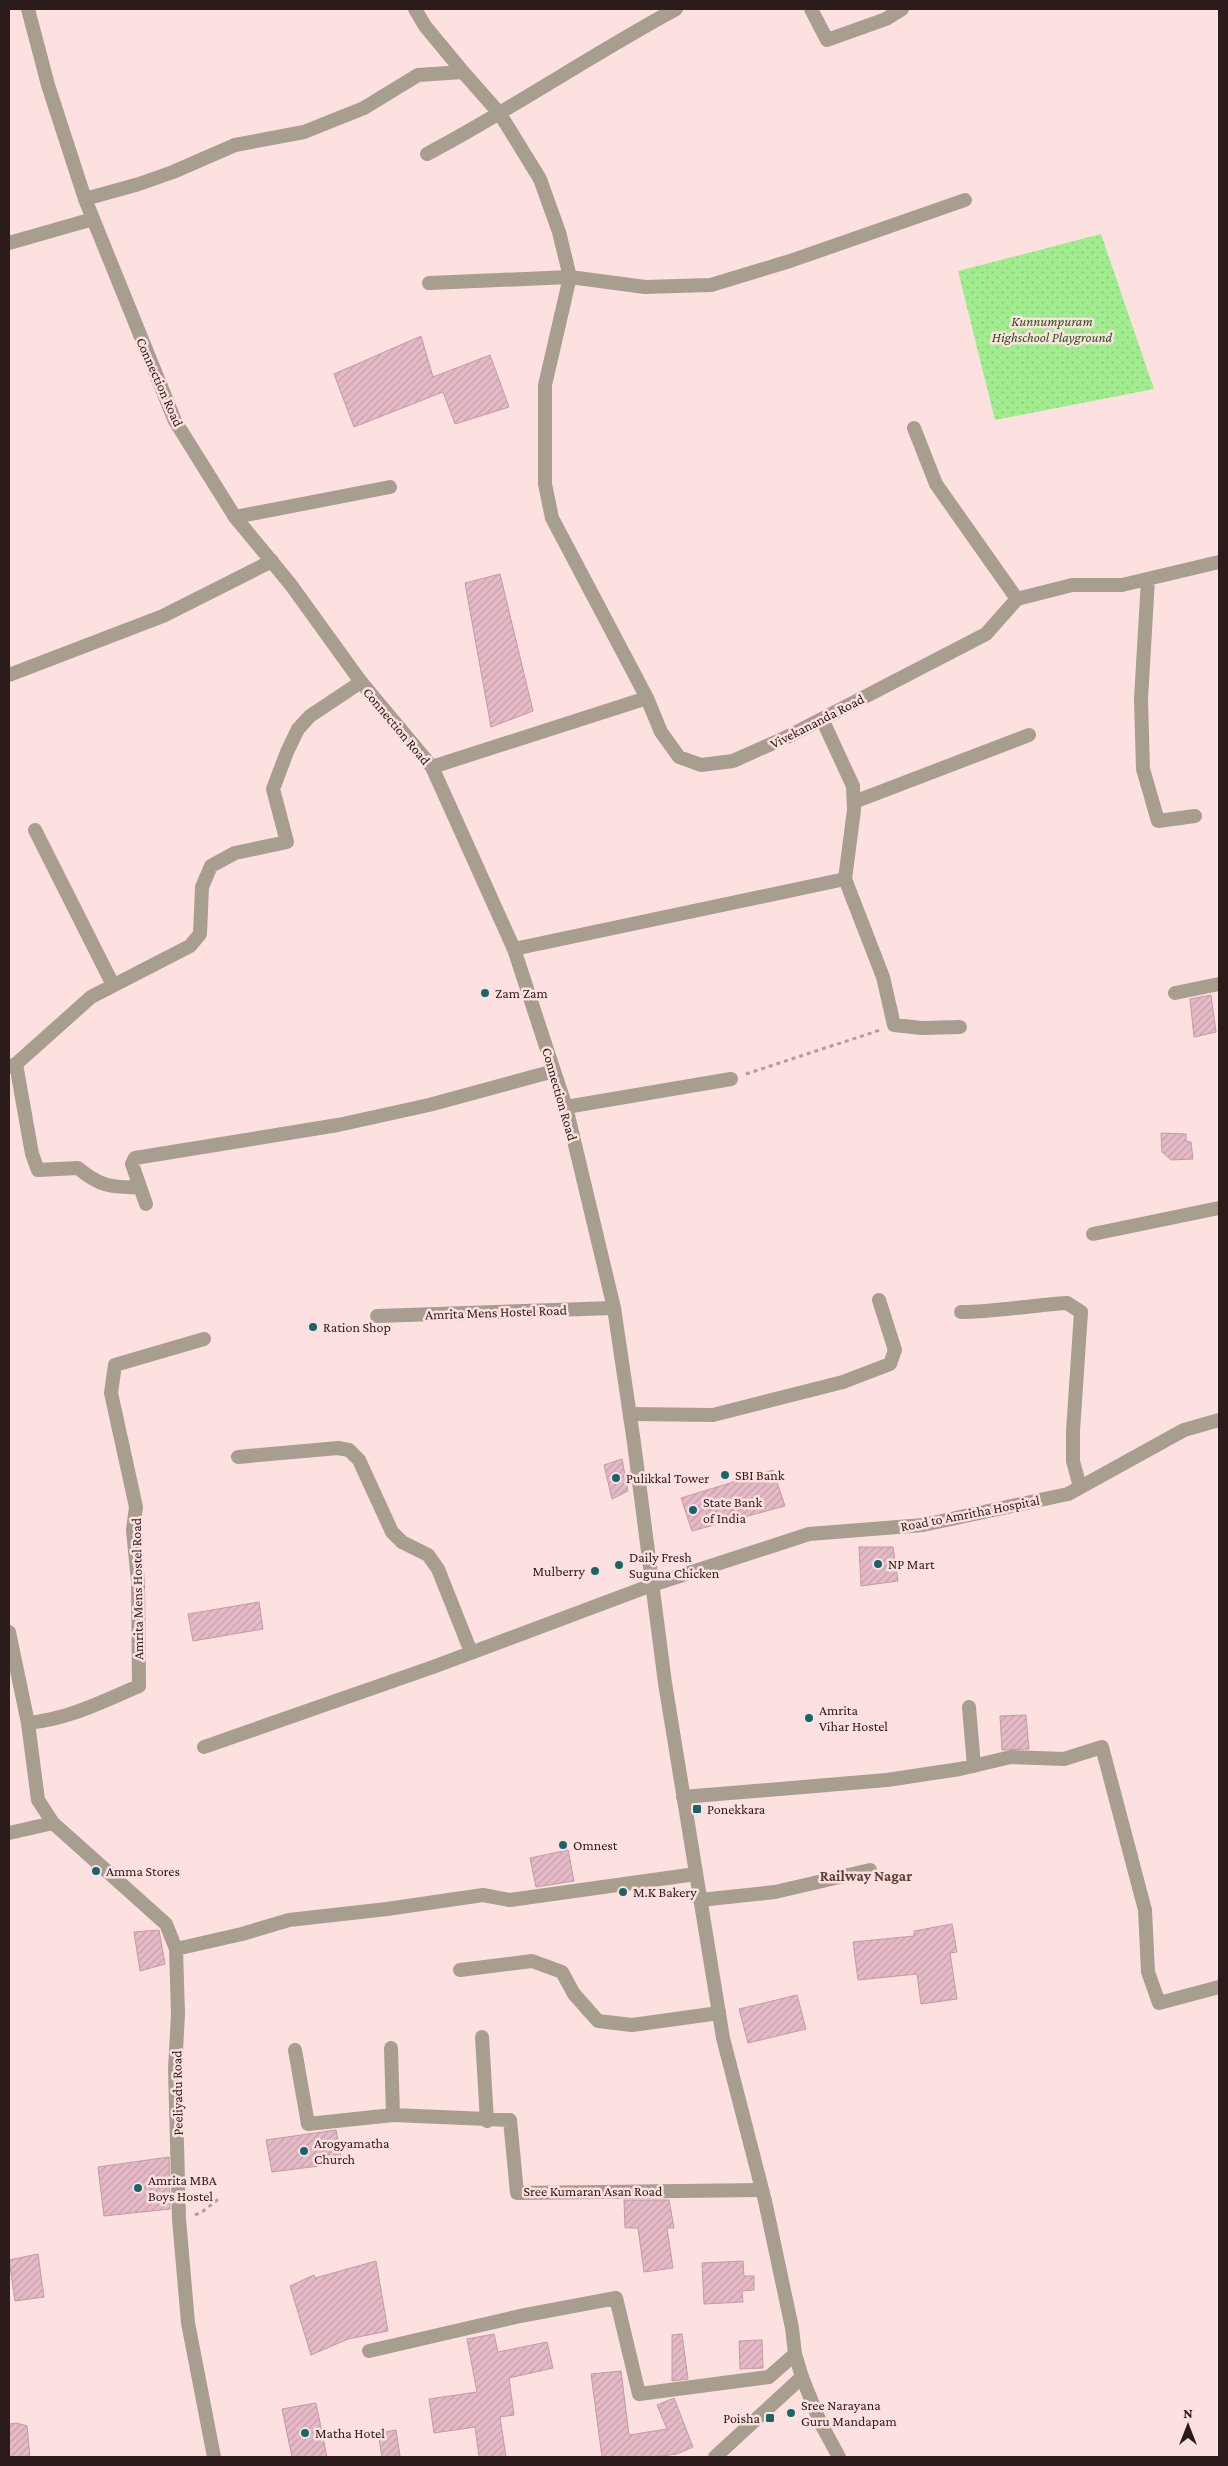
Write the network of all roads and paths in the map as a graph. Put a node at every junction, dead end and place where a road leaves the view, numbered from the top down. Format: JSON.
{"nodes":[{"id":1,"x":28,"y":9,"type":"edge"},
{"id":2,"x":415,"y":9,"type":"edge"},
{"id":3,"x":676,"y":9,"type":"edge"},
{"id":4,"x":812,"y":9,"type":"edge"},
{"id":5,"x":902,"y":9,"type":"edge"},
{"id":6,"x":882,"y":14,"type":"edge"},
{"id":7,"x":463,"y":72,"type":"junction"},
{"id":8,"x":500,"y":114,"type":"junction"},
{"id":9,"x":427,"y":154,"type":"dead end"},
{"id":10,"x":85,"y":199,"type":"junction"},
{"id":11,"x":965,"y":200,"type":"dead end"},
{"id":12,"x":93,"y":219,"type":"junction"},
{"id":13,"x":9,"y":243,"type":"edge"},
{"id":14,"x":570,"y":277,"type":"junction"},
{"id":15,"x":429,"y":283,"type":"dead end"},
{"id":16,"x":914,"y":428,"type":"dead end"},
{"id":17,"x":390,"y":487,"type":"dead end"},
{"id":18,"x":235,"y":517,"type":"junction"},
{"id":19,"x":272,"y":560,"type":"junction"},
{"id":20,"x":1219,"y":562,"type":"edge"},
{"id":21,"x":1148,"y":578,"type":"junction"},
{"id":22,"x":1017,"y":599,"type":"junction"},
{"id":23,"x":9,"y":675,"type":"edge"},
{"id":24,"x":361,"y":682,"type":"junction"},
{"id":25,"x":646,"y":698,"type":"junction"},
{"id":26,"x":822,"y":719,"type":"junction"},
{"id":27,"x":1029,"y":734,"type":"dead end"},
{"id":28,"x":432,"y":767,"type":"junction"},
{"id":29,"x":854,"y":802,"type":"junction"},
{"id":30,"x":1195,"y":816,"type":"dead end"},
{"id":31,"x":35,"y":830,"type":"dead end"},
{"id":32,"x":845,"y":880,"type":"junction"},
{"id":33,"x":514,"y":949,"type":"junction"},
{"id":34,"x":1219,"y":984,"type":"edge"},
{"id":35,"x":114,"y":985,"type":"junction"},
{"id":36,"x":1175,"y":992,"type":"dead end"},
{"id":37,"x":894,"y":1025,"type":"junction"},
{"id":38,"x":960,"y":1027,"type":"dead end"},
{"id":39,"x":12,"y":1065,"type":"edge"},
{"id":40,"x":554,"y":1071,"type":"junction"},
{"id":41,"x":731,"y":1079,"type":"joint"},
{"id":42,"x":566,"y":1107,"type":"junction"},
{"id":43,"x":140,"y":1187,"type":"junction"},
{"id":44,"x":146,"y":1204,"type":"dead end"},
{"id":45,"x":1219,"y":1208,"type":"edge"},
{"id":46,"x":1093,"y":1234,"type":"dead end"},
{"id":47,"x":879,"y":1300,"type":"dead end"},
{"id":48,"x":614,"y":1308,"type":"junction"},
{"id":49,"x":961,"y":1312,"type":"dead end"},
{"id":50,"x":377,"y":1316,"type":"dead end"},
{"id":51,"x":204,"y":1339,"type":"dead end"},
{"id":52,"x":630,"y":1414,"type":"junction"},
{"id":53,"x":1219,"y":1420,"type":"edge"},
{"id":54,"x":238,"y":1457,"type":"dead end"},
{"id":55,"x":1080,"y":1487,"type":"junction"},
{"id":56,"x":652,"y":1585,"type":"junction"},
{"id":57,"x":9,"y":1632,"type":"edge"},
{"id":58,"x":471,"y":1652,"type":"junction"},
{"id":59,"x":969,"y":1706,"type":"dead end"},
{"id":60,"x":28,"y":1723,"type":"junction"},
{"id":61,"x":204,"y":1747,"type":"dead end"},
{"id":62,"x":974,"y":1766,"type":"junction"},
{"id":63,"x":683,"y":1798,"type":"junction"},
{"id":64,"x":53,"y":1823,"type":"junction"},
{"id":65,"x":9,"y":1833,"type":"edge"},
{"id":66,"x":870,"y":1870,"type":"dead end"},
{"id":67,"x":696,"y":1874,"type":"junction"},
{"id":68,"x":700,"y":1900,"type":"junction"},
{"id":69,"x":176,"y":1949,"type":"junction"},
{"id":70,"x":460,"y":1970,"type":"dead end"},
{"id":71,"x":1219,"y":1987,"type":"edge"},
{"id":72,"x":718,"y":2012,"type":"junction"},
{"id":73,"x":482,"y":2037,"type":"dead end"},
{"id":74,"x":391,"y":2048,"type":"dead end"},
{"id":75,"x":295,"y":2050,"type":"dead end"},
{"id":76,"x":393,"y":2115,"type":"junction"},
{"id":77,"x":487,"y":2120,"type":"junction"},
{"id":78,"x":762,"y":2190,"type":"junction"},
{"id":79,"x":221,"y":2197,"type":"dead end"},
{"id":80,"x":180,"y":2222,"type":"junction"},
{"id":81,"x":369,"y":2351,"type":"dead end"},
{"id":82,"x":795,"y":2354,"type":"junction"},
{"id":83,"x":802,"y":2377,"type":"junction"},
{"id":84,"x":214,"y":2457,"type":"edge"},
{"id":85,"x":715,"y":2457,"type":"edge"},
{"id":86,"x":839,"y":2457,"type":"edge"}],
"edges":[{"from":1,"to":10,"type":"street","name":"Connection Road"},
{"from":2,"to":7,"type":"street"},
{"from":3,"to":8,"type":"street"},
{"from":4,"to":6,"type":"street"},
{"from":5,"to":6,"type":"street"},
{"from":7,"to":8,"type":"street"},
{"from":7,"to":10,"type":"street"},
{"from":8,"to":9,"type":"street"},
{"from":8,"to":14,"type":"street"},
{"from":10,"to":12,"type":"street","name":"Connection Road"},
{"from":11,"to":14,"type":"street"},
{"from":12,"to":13,"type":"street"},
{"from":12,"to":18,"type":"street","name":"Connection Road"},
{"from":14,"to":15,"type":"street"},
{"from":14,"to":25,"type":"street","name":"Vivekananda Road"},
{"from":16,"to":22,"type":"street"},
{"from":17,"to":18,"type":"street"},
{"from":18,"to":19,"type":"street","name":"Connection Road"},
{"from":19,"to":23,"type":"street"},
{"from":19,"to":24,"type":"street","name":"Connection Road"},
{"from":20,"to":21,"type":"street"},
{"from":21,"to":22,"type":"street"},
{"from":21,"to":30,"type":"street"},
{"from":22,"to":26,"type":"street","name":"Vivekananda Road"},
{"from":24,"to":28,"type":"street","name":"Connection Road"},
{"from":24,"to":35,"type":"street"},
{"from":25,"to":26,"type":"street","name":"Vivekananda Road"},
{"from":25,"to":28,"type":"street"},
{"from":26,"to":29,"type":"street"},
{"from":27,"to":29,"type":"street"},
{"from":28,"to":33,"type":"street","name":"Connection Road"},
{"from":29,"to":32,"type":"street"},
{"from":31,"to":35,"type":"street"},
{"from":32,"to":33,"type":"street"},
{"from":32,"to":37,"type":"street"},
{"from":33,"to":40,"type":"street","name":"Connection Road"},
{"from":34,"to":36,"type":"street"},
{"from":35,"to":39,"type":"street"},
{"from":37,"to":38,"type":"street"},
{"from":37,"to":41,"type":"path"},
{"from":39,"to":43,"type":"street"},
{"from":40,"to":42,"type":"street","name":"Connection Road"},
{"from":40,"to":43,"type":"street"},
{"from":41,"to":42,"type":"street"},
{"from":42,"to":48,"type":"street","name":"Connection Road"},
{"from":43,"to":44,"type":"street"},
{"from":45,"to":46,"type":"street"},
{"from":47,"to":52,"type":"street"},
{"from":48,"to":50,"type":"street","name":"Amrita Mens Hostel Road"},
{"from":48,"to":52,"type":"street","name":"Connection Road"},
{"from":49,"to":55,"type":"street"},
{"from":51,"to":60,"type":"street","name":"Amrita Mens Hostel Road"},
{"from":52,"to":56,"type":"street","name":"Connection Road"},
{"from":53,"to":55,"type":"street","name":"Road to Amritha Hospital"},
{"from":54,"to":58,"type":"street"},
{"from":55,"to":56,"type":"street","name":"Road to Amritha Hospital"},
{"from":56,"to":58,"type":"street","name":"Road to Amritha Hospital"},
{"from":56,"to":63,"type":"street","name":"Connection Road"},
{"from":57,"to":60,"type":"street"},
{"from":58,"to":61,"type":"street","name":"Road to Amritha Hospital"},
{"from":59,"to":62,"type":"street"},
{"from":60,"to":64,"type":"street"},
{"from":62,"to":63,"type":"street"},
{"from":62,"to":71,"type":"street"},
{"from":63,"to":67,"type":"street","name":"Connection Road"},
{"from":64,"to":65,"type":"street"},
{"from":64,"to":69,"type":"street","name":"Peeliyadu Road"},
{"from":66,"to":68,"type":"street"},
{"from":67,"to":68,"type":"street","name":"Connection Road"},
{"from":67,"to":69,"type":"street"},
{"from":68,"to":72,"type":"street","name":"Connection Road"},
{"from":69,"to":80,"type":"street","name":"Peeliyadu Road"},
{"from":70,"to":72,"type":"street"},
{"from":72,"to":78,"type":"street","name":"Connection Road"},
{"from":73,"to":77,"type":"street"},
{"from":74,"to":76,"type":"street"},
{"from":75,"to":76,"type":"street","name":"Sree Kumaran Asan Road"},
{"from":76,"to":77,"type":"street","name":"Sree Kumaran Asan Road"},
{"from":77,"to":78,"type":"street","name":"Sree Kumaran Asan Road"},
{"from":78,"to":82,"type":"street","name":"Connection Road"},
{"from":79,"to":80,"type":"path"},
{"from":80,"to":84,"type":"street","name":"Peeliyadu Road"},
{"from":81,"to":82,"type":"street"},
{"from":82,"to":83,"type":"street","name":"Connection Road"},
{"from":83,"to":85,"type":"street"},
{"from":83,"to":86,"type":"street","name":"Connection Road"}]}
